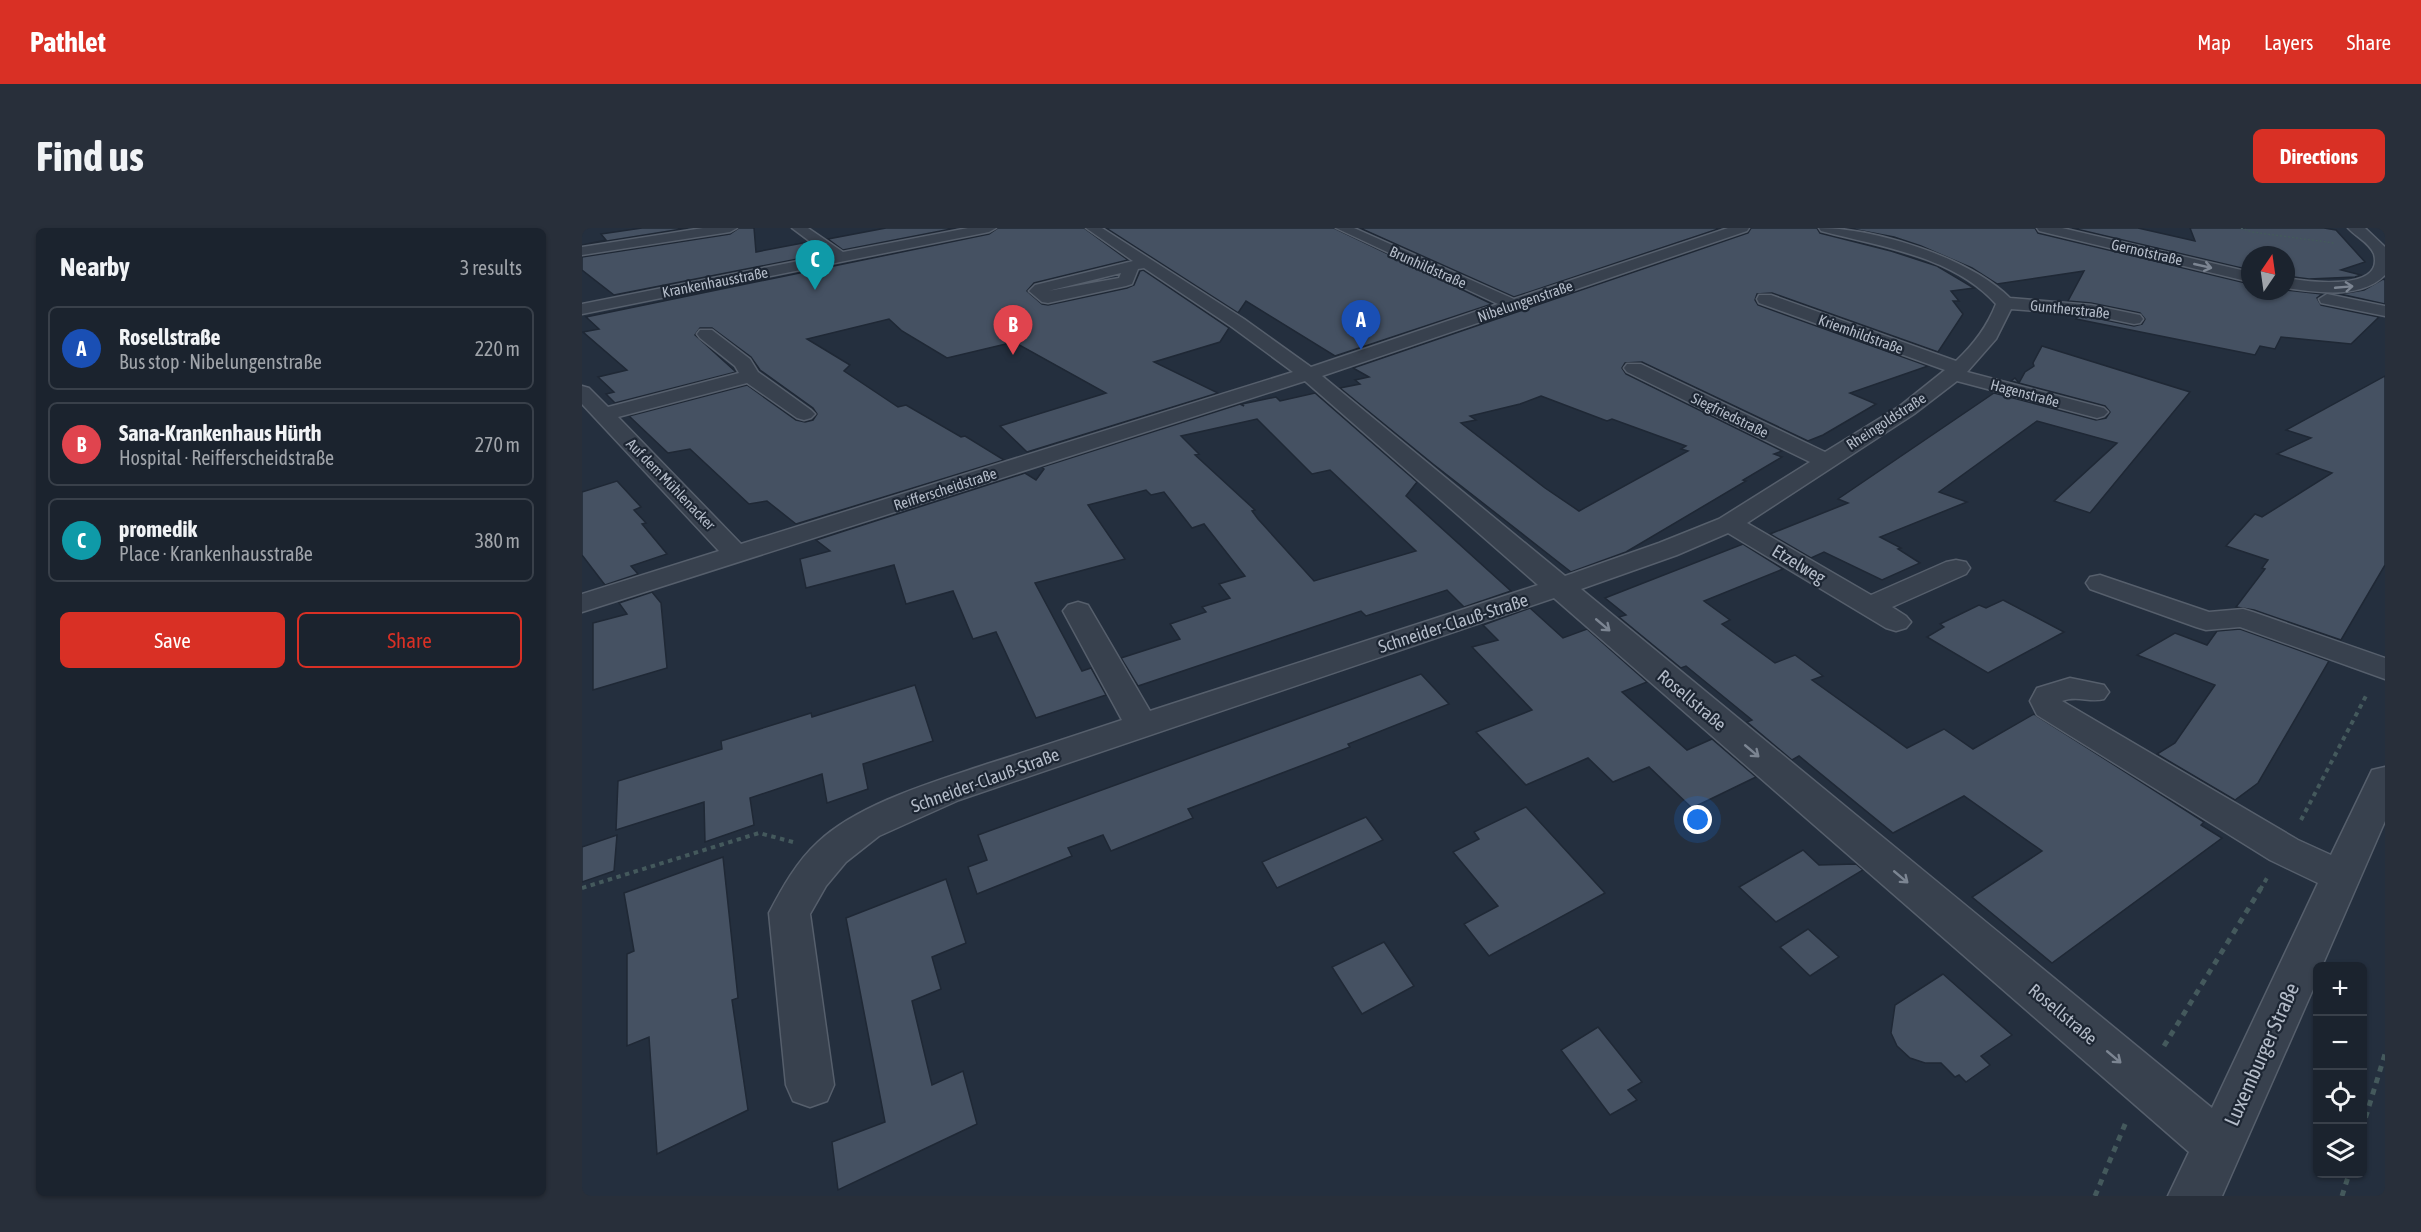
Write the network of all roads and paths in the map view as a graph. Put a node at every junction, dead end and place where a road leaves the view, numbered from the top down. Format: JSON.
{"nodes":[{"id":1,"x":730,"y":228,"type":"edge"},
{"id":2,"x":799,"y":228,"type":"edge"},
{"id":3,"x":989,"y":228,"type":"edge"},
{"id":4,"x":1094,"y":228,"type":"edge"},
{"id":5,"x":1742,"y":228,"type":"edge"},
{"id":6,"x":1826,"y":228,"type":"edge"},
{"id":7,"x":2044,"y":228,"type":"edge"},
{"id":8,"x":2241,"y":228,"type":"edge"},
{"id":9,"x":2355,"y":228,"type":"edge"},
{"id":10,"x":1351,"y":229,"type":"edge"},
{"id":11,"x":2378,"y":248,"type":"junction"},
{"id":12,"x":582,"y":251,"type":"edge"},
{"id":13,"x":840,"y":256,"type":"junction"},
{"id":14,"x":1140,"y":265,"type":"junction"},
{"id":15,"x":2241,"y":275,"type":"edge"},
{"id":16,"x":2295,"y":285,"type":"edge"},
{"id":17,"x":2305,"y":286,"type":"junction"},
{"id":18,"x":1765,"y":298,"type":"dead end"},
{"id":19,"x":2005,"y":303,"type":"junction"},
{"id":20,"x":1513,"y":305,"type":"junction"},
{"id":21,"x":582,"y":309,"type":"edge"},
{"id":22,"x":2385,"y":311,"type":"edge"},
{"id":23,"x":2134,"y":319,"type":"dead end"},
{"id":24,"x":706,"y":334,"type":"dead end"},
{"id":25,"x":1634,"y":368,"type":"dead end"},
{"id":26,"x":1955,"y":371,"type":"junction"},
{"id":27,"x":1308,"y":374,"type":"junction"},
{"id":28,"x":750,"y":376,"type":"junction"},
{"id":29,"x":582,"y":392,"type":"edge"},
{"id":30,"x":2097,"y":412,"type":"dead end"},
{"id":31,"x":604,"y":414,"type":"junction"},
{"id":32,"x":804,"y":414,"type":"dead end"},
{"id":33,"x":1826,"y":461,"type":"junction"},
{"id":34,"x":1728,"y":524,"type":"junction"},
{"id":35,"x":738,"y":555,"type":"junction"},
{"id":36,"x":1956,"y":568,"type":"dead end"},
{"id":37,"x":2100,"y":583,"type":"dead end"},
{"id":38,"x":1559,"y":587,"type":"junction"},
{"id":39,"x":582,"y":603,"type":"edge"},
{"id":40,"x":1870,"y":606,"type":"junction"},
{"id":41,"x":1078,"y":611,"type":"dead end"},
{"id":42,"x":1896,"y":622,"type":"dead end"},
{"id":43,"x":2383,"y":668,"type":"edge"},
{"id":44,"x":2093,"y":692,"type":"dead end"},
{"id":45,"x":1142,"y":726,"type":"junction"},
{"id":46,"x":2385,"y":779,"type":"edge"},
{"id":47,"x":2284,"y":850,"type":"junction"},
{"id":48,"x":832,"y":852,"type":"junction"},
{"id":49,"x":2341,"y":877,"type":"junction"},
{"id":50,"x":582,"y":888,"type":"edge"},
{"id":51,"x":2385,"y":1054,"type":"edge"},
{"id":52,"x":2142,"y":1081,"type":"junction"},
{"id":53,"x":810,"y":1085,"type":"dead end"},
{"id":54,"x":2364,"y":1124,"type":"edge"},
{"id":55,"x":2220,"y":1146,"type":"junction"},
{"id":56,"x":2348,"y":1178,"type":"edge"},
{"id":57,"x":2096,"y":1196,"type":"edge"},
{"id":58,"x":2194,"y":1196,"type":"edge"},
{"id":59,"x":2343,"y":1196,"type":"edge"}],
"edges":[{"from":1,"to":12,"type":"street"},
{"from":2,"to":13,"type":"street"},
{"from":3,"to":13,"type":"street","name":"Krankenhausstraße"},
{"from":4,"to":14,"type":"street","name":"Rosellstraße"},
{"from":5,"to":20,"type":"street","name":"Nibelungenstraße"},
{"from":6,"to":19,"type":"street"},
{"from":7,"to":15,"type":"street","name":"Gernotstraße","one_way":true},
{"from":8,"to":11,"type":"path"},
{"from":9,"to":11,"type":"street"},
{"from":10,"to":20,"type":"street","name":"Brunhildstraße"},
{"from":17,"to":11,"type":"street","one_way":true},
{"from":13,"to":21,"type":"street","name":"Krankenhausstraße"},
{"from":14,"to":14,"type":"street"},
{"from":14,"to":27,"type":"street","name":"Rosellstraße"},
{"from":16,"to":17,"type":"street"},
{"from":17,"to":22,"type":"street"},
{"from":18,"to":26,"type":"street","name":"Kriemhildstraße"},
{"from":19,"to":23,"type":"street","name":"Guntherstraße"},
{"from":19,"to":26,"type":"street","name":"Rheingoldstraße"},
{"from":20,"to":27,"type":"street","name":"Nibelungenstraße"},
{"from":24,"to":28,"type":"street"},
{"from":25,"to":33,"type":"street","name":"Siegfriedstraße"},
{"from":26,"to":30,"type":"street","name":"Hagenstraße"},
{"from":26,"to":33,"type":"street","name":"Rheingoldstraße"},
{"from":27,"to":35,"type":"street","name":"Reifferscheidstraße"},
{"from":27,"to":38,"type":"street","name":"Rosellstraße"},
{"from":28,"to":31,"type":"street"},
{"from":28,"to":32,"type":"street"},
{"from":29,"to":31,"type":"street","name":"Auf dem Mühlenacker"},
{"from":31,"to":35,"type":"street","name":"Auf dem Mühlenacker"},
{"from":33,"to":34,"type":"street","name":"Rheingoldstraße"},
{"from":34,"to":38,"type":"street","name":"Rheingoldstraße"},
{"from":34,"to":40,"type":"street","name":"Etzelweg"},
{"from":35,"to":39,"type":"street","name":"Reifferscheidstraße"},
{"from":36,"to":40,"type":"street"},
{"from":37,"to":43,"type":"street"},
{"from":38,"to":45,"type":"street","name":"Schneider-Clauß-Straße"},
{"from":38,"to":52,"type":"street","name":"Rosellstraße","one_way":true},
{"from":40,"to":42,"type":"street","name":"Etzelweg"},
{"from":41,"to":45,"type":"street"},
{"from":43,"to":47,"type":"path"},
{"from":44,"to":47,"type":"street"},
{"from":45,"to":48,"type":"street","name":"Schneider-Clauß-Straße"},
{"from":46,"to":49,"type":"street","name":"Luxemburger Straße"},
{"from":47,"to":49,"type":"street"},
{"from":47,"to":52,"type":"path"},
{"from":48,"to":50,"type":"path"},
{"from":48,"to":53,"type":"street","name":"Schneider-Clauß-Straße"},
{"from":49,"to":55,"type":"street","name":"Luxemburger Straße"},
{"from":51,"to":54,"type":"path"},
{"from":52,"to":55,"type":"street","name":"Rosellstraße"},
{"from":52,"to":57,"type":"path"},
{"from":55,"to":58,"type":"street","name":"Luxemburger Straße"},
{"from":56,"to":59,"type":"path"}]}
